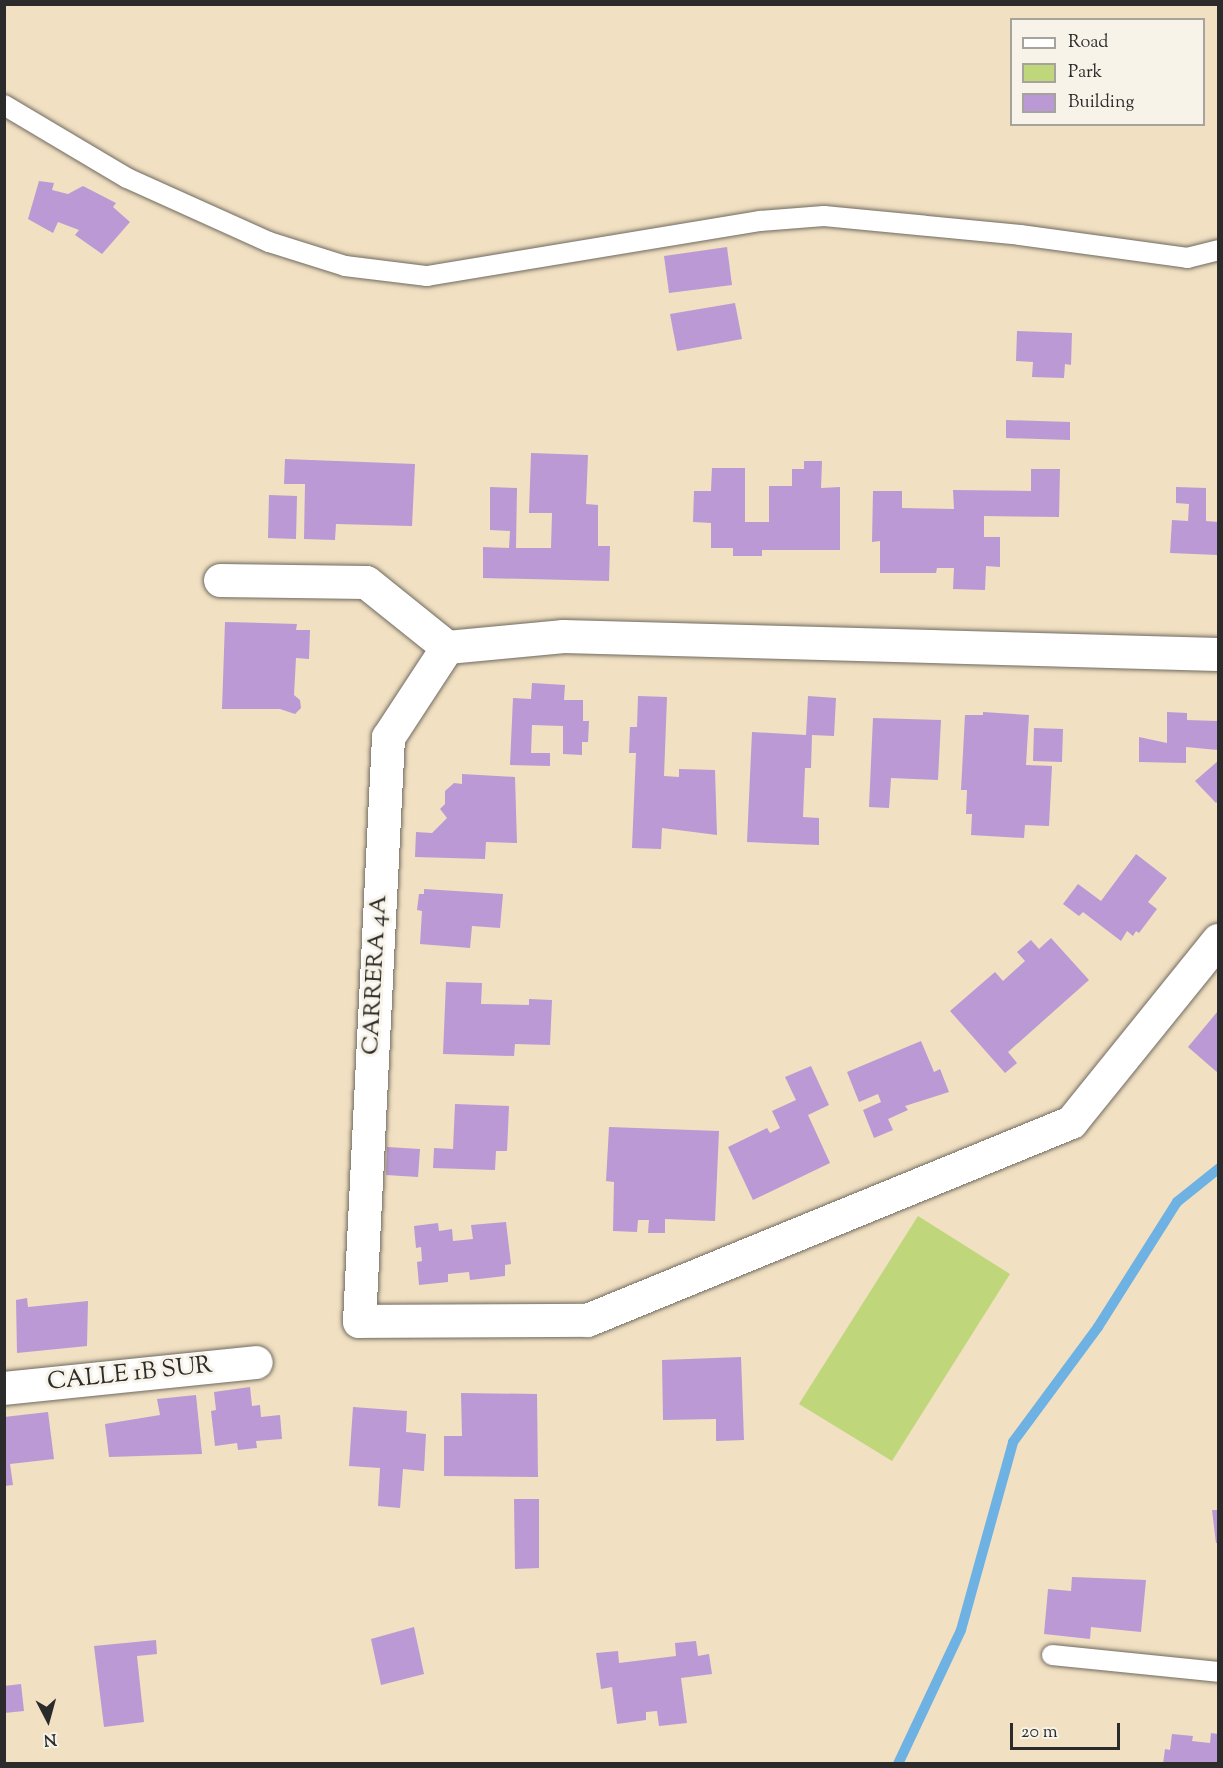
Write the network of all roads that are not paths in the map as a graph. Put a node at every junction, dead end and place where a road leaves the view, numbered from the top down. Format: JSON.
{"nodes":[{"id":1,"x":4,"y":105,"type":"edge"},
{"id":2,"x":1218,"y":250,"type":"edge"},
{"id":3,"x":220,"y":580,"type":"dead end"},
{"id":4,"x":447,"y":647,"type":"junction"},
{"id":5,"x":1218,"y":654,"type":"edge"},
{"id":6,"x":1218,"y":940,"type":"edge"},
{"id":7,"x":256,"y":1362,"type":"dead end"},
{"id":8,"x":4,"y":1388,"type":"edge"},
{"id":9,"x":1052,"y":1655,"type":"dead end"},
{"id":10,"x":1218,"y":1672,"type":"edge"}],
"edges":[{"from":1,"to":2,"type":"lane"},
{"from":3,"to":4,"type":"street"},
{"from":4,"to":5,"type":"street"},
{"from":4,"to":6,"type":"street","name":"CARRERA 4A"},
{"from":7,"to":8,"type":"street","name":"CALLE 1B SUR"},
{"from":9,"to":10,"type":"lane"}]}
